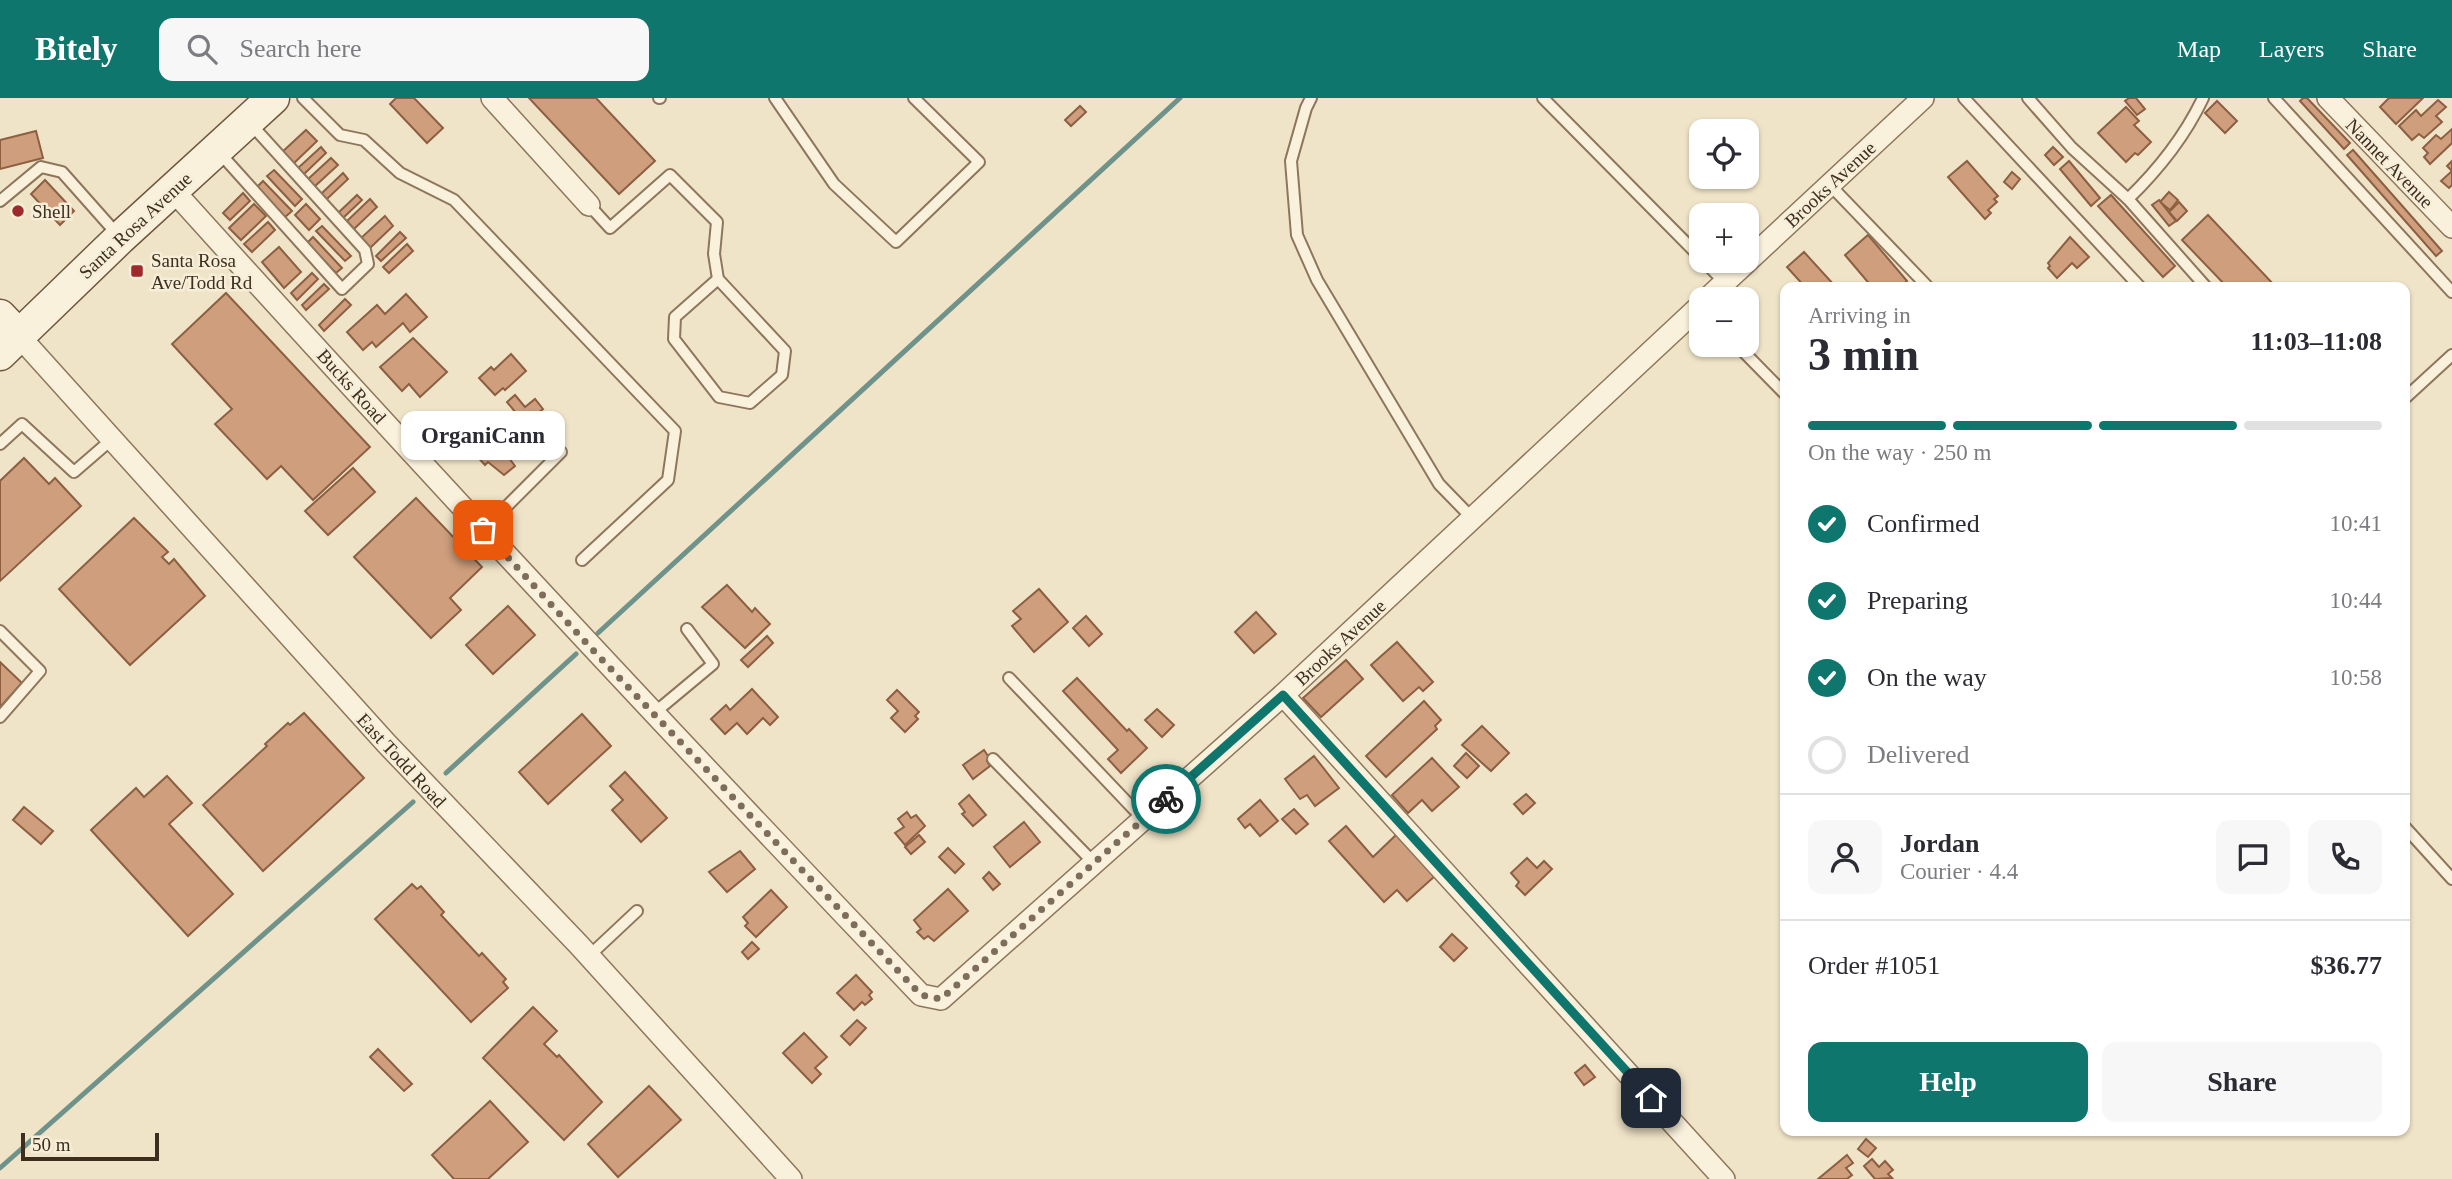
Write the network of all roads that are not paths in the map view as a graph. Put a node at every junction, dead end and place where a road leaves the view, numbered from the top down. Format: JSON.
{"nodes":[{"id":1,"x":273,"y":98,"type":"edge"},
{"id":2,"x":303,"y":98,"type":"edge"},
{"id":3,"x":492,"y":98,"type":"edge"},
{"id":4,"x":775,"y":98,"type":"edge"},
{"id":5,"x":915,"y":98,"type":"edge"},
{"id":6,"x":1311,"y":98,"type":"edge"},
{"id":7,"x":1543,"y":98,"type":"edge"},
{"id":8,"x":1923,"y":98,"type":"edge"},
{"id":9,"x":1964,"y":98,"type":"edge"},
{"id":10,"x":2028,"y":98,"type":"edge"},
{"id":11,"x":2203,"y":98,"type":"edge"},
{"id":12,"x":2274,"y":98,"type":"edge"},
{"id":13,"x":2328,"y":98,"type":"edge"},
{"id":14,"x":247,"y":121,"type":"junction"},
{"id":15,"x":216,"y":149,"type":"junction"},
{"id":16,"x":1830,"y":185,"type":"junction"},
{"id":17,"x":172,"y":190,"type":"junction"},
{"id":18,"x":2128,"y":199,"type":"junction"},
{"id":19,"x":0,"y":201,"type":"edge"},
{"id":20,"x":589,"y":205,"type":"joint"},
{"id":21,"x":2452,"y":227,"type":"edge"},
{"id":22,"x":120,"y":238,"type":"junction"},
{"id":23,"x":1689,"y":246,"type":"edge"},
{"id":24,"x":1715,"y":273,"type":"edge"},
{"id":25,"x":718,"y":279,"type":"junction"},
{"id":26,"x":1923,"y":282,"type":"edge"},
{"id":27,"x":2135,"y":282,"type":"edge"},
{"id":28,"x":2202,"y":282,"type":"edge"},
{"id":29,"x":1725,"y":283,"type":"junction"},
{"id":30,"x":1720,"y":287,"type":"edge"},
{"id":31,"x":2452,"y":292,"type":"edge"},
{"id":32,"x":1689,"y":317,"type":"edge"},
{"id":33,"x":6,"y":335,"type":"edge"},
{"id":34,"x":2452,"y":355,"type":"edge"},
{"id":35,"x":1749,"y":357,"type":"edge"},
{"id":36,"x":1780,"y":389,"type":"edge"},
{"id":37,"x":2410,"y":394,"type":"edge"},
{"id":38,"x":111,"y":440,"type":"junction"},
{"id":39,"x":0,"y":444,"type":"edge"},
{"id":40,"x":561,"y":452,"type":"dead end"},
{"id":41,"x":1472,"y":518,"type":"junction"},
{"id":42,"x":483,"y":530,"type":"junction"},
{"id":43,"x":582,"y":560,"type":"dead end"},
{"id":44,"x":687,"y":629,"type":"dead end"},
{"id":45,"x":0,"y":631,"type":"edge"},
{"id":46,"x":1009,"y":678,"type":"dead end"},
{"id":47,"x":1283,"y":695,"type":"junction"},
{"id":48,"x":653,"y":713,"type":"junction"},
{"id":49,"x":0,"y":717,"type":"edge"},
{"id":50,"x":993,"y":759,"type":"dead end"},
{"id":51,"x":1143,"y":819,"type":"junction"},
{"id":52,"x":2410,"y":832,"type":"edge"},
{"id":53,"x":1094,"y":863,"type":"junction"},
{"id":54,"x":2452,"y":879,"type":"edge"},
{"id":55,"x":637,"y":911,"type":"dead end"},
{"id":56,"x":589,"y":956,"type":"junction"},
{"id":57,"x":941,"y":999,"type":"joint"},
{"id":58,"x":791,"y":1179,"type":"edge"},
{"id":59,"x":1724,"y":1179,"type":"edge"}],
"edges":[{"from":1,"to":14,"type":"main road","name":"Santa Rosa Avenue"},
{"from":2,"to":43,"type":"lane"},
{"from":3,"to":20,"type":"street"},
{"from":4,"to":5,"type":"lane"},
{"from":6,"to":41,"type":"lane"},
{"from":7,"to":23,"type":"lane"},
{"from":8,"to":16,"type":"street","name":"Brooks Avenue"},
{"from":9,"to":27,"type":"lane"},
{"from":10,"to":18,"type":"lane"},
{"from":11,"to":18,"type":"lane"},
{"from":12,"to":31,"type":"lane"},
{"from":13,"to":21,"type":"street","name":"Nannet Avenue"},
{"from":14,"to":15,"type":"main road","name":"Santa Rosa Avenue"},
{"from":14,"to":15,"type":"lane"},
{"from":15,"to":17,"type":"main road","name":"Santa Rosa Avenue"},
{"from":16,"to":26,"type":"lane"},
{"from":16,"to":29,"type":"street","name":"Brooks Avenue"},
{"from":17,"to":22,"type":"main road","name":"Santa Rosa Avenue"},
{"from":17,"to":42,"type":"street","name":"Bucks Road"},
{"from":18,"to":28,"type":"lane"},
{"from":19,"to":22,"type":"lane"},
{"from":20,"to":25,"type":"lane"},
{"from":22,"to":33,"type":"main road","name":"Santa Rosa Avenue"},
{"from":24,"to":29,"type":"lane"},
{"from":25,"to":25,"type":"lane"},
{"from":29,"to":30,"type":"street","name":"Brooks Avenue"},
{"from":32,"to":41,"type":"street","name":"Brooks Avenue"},
{"from":33,"to":38,"type":"street","name":"East Todd Road"},
{"from":34,"to":37,"type":"lane"},
{"from":35,"to":36,"type":"lane"},
{"from":38,"to":39,"type":"lane"},
{"from":38,"to":56,"type":"street","name":"East Todd Road"},
{"from":40,"to":42,"type":"lane"},
{"from":41,"to":47,"type":"street","name":"Brooks Avenue"},
{"from":42,"to":48,"type":"street","name":"Bucks Road"},
{"from":44,"to":48,"type":"lane"},
{"from":45,"to":49,"type":"lane"},
{"from":46,"to":51,"type":"lane"},
{"from":47,"to":51,"type":"street","name":"Brooks Avenue"},
{"from":47,"to":59,"type":"street"},
{"from":48,"to":57,"type":"street","name":"Bucks Road"},
{"from":50,"to":53,"type":"lane"},
{"from":51,"to":53,"type":"street","name":"Brooks Avenue"},
{"from":52,"to":54,"type":"lane"},
{"from":53,"to":57,"type":"street","name":"Brooks Avenue"},
{"from":55,"to":56,"type":"lane"},
{"from":56,"to":58,"type":"street","name":"East Todd Road"}]}
